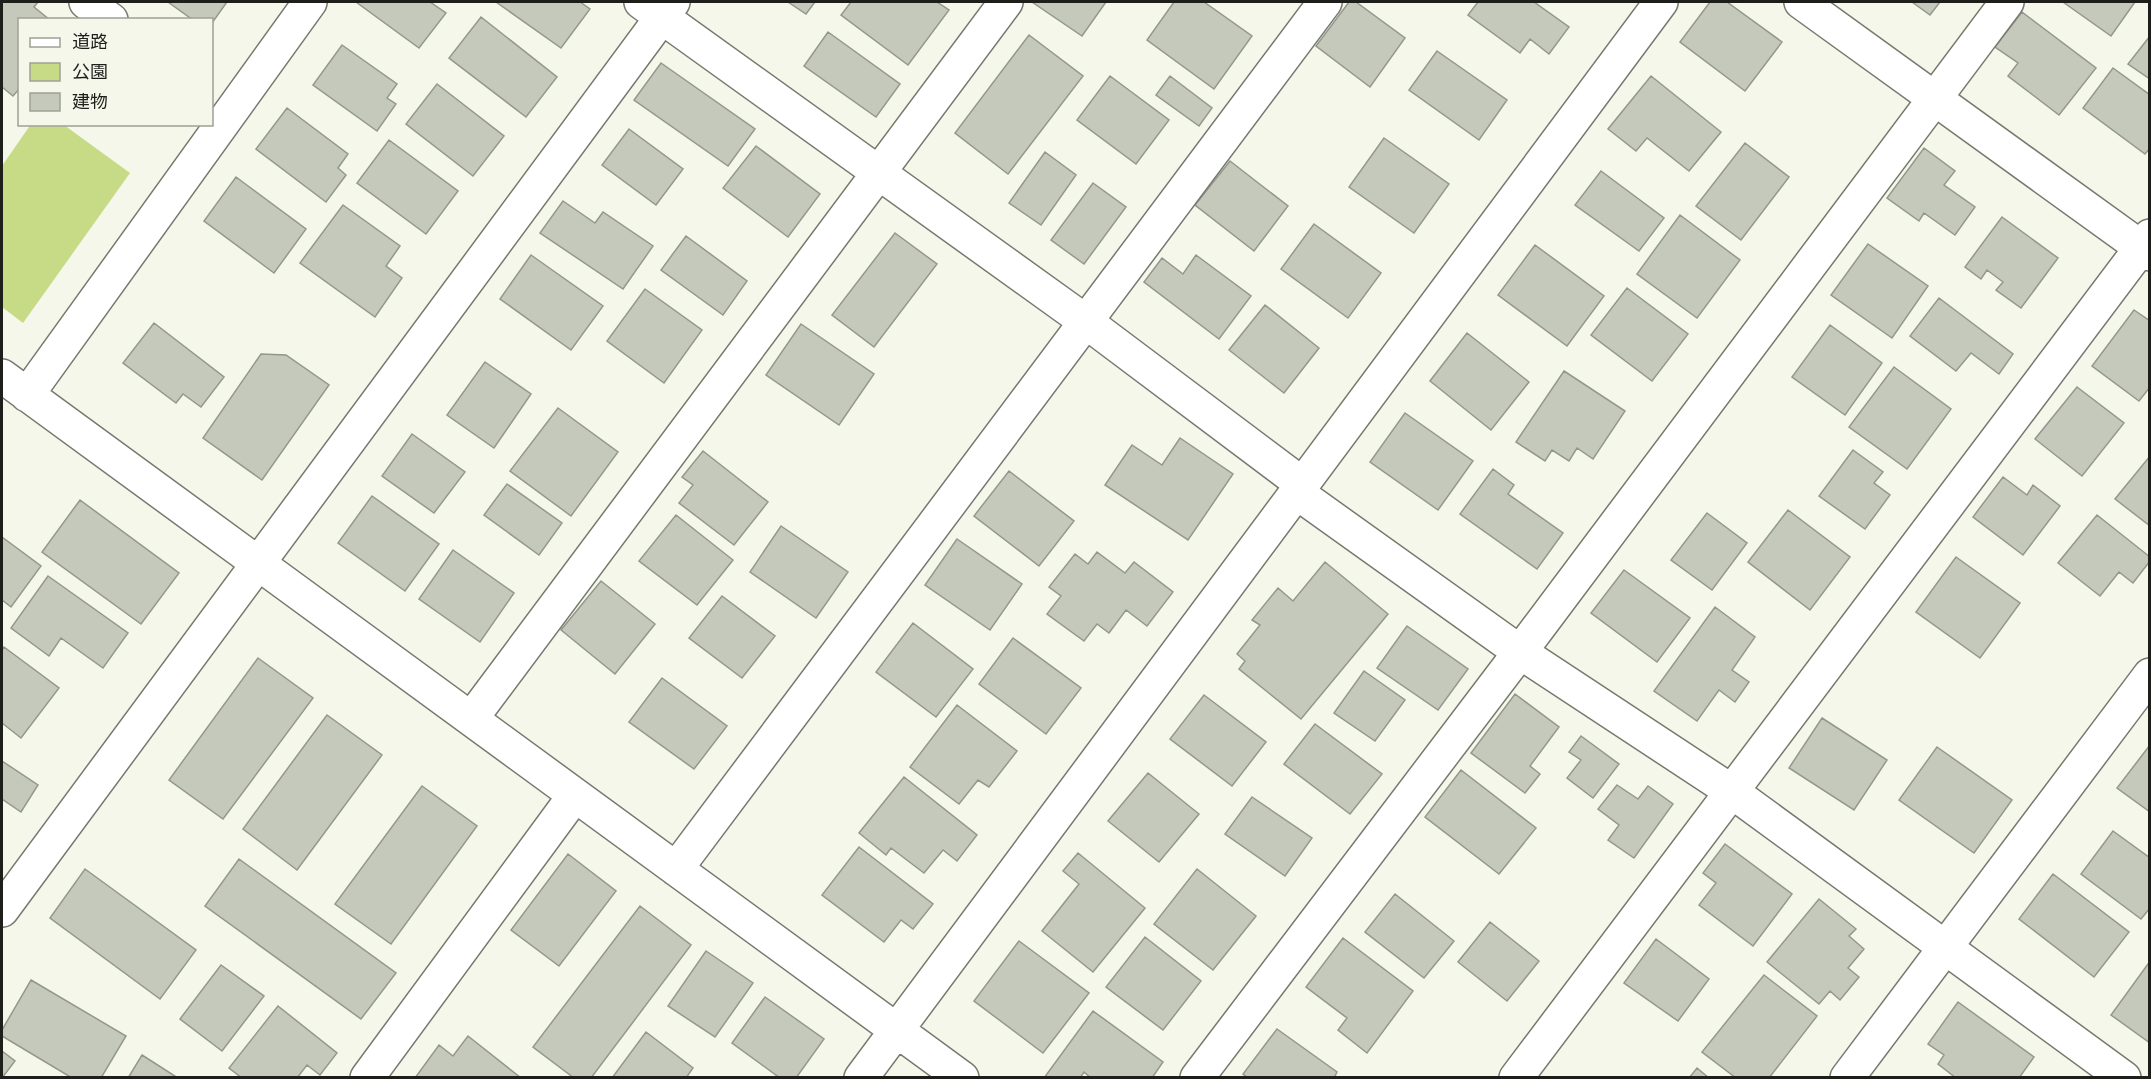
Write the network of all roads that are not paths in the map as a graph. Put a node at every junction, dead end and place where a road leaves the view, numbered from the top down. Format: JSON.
{"nodes":[{"id":1,"x":86,"y":2,"type":"edge"},
{"id":2,"x":310,"y":2,"type":"edge"},
{"id":3,"x":1006,"y":2,"type":"edge"},
{"id":4,"x":1325,"y":2,"type":"edge"},
{"id":5,"x":1661,"y":2,"type":"edge"},
{"id":6,"x":1802,"y":2,"type":"edge"},
{"id":7,"x":2007,"y":2,"type":"edge"},
{"id":8,"x":658,"y":7,"type":"edge"},
{"id":9,"x":108,"y":18,"type":"edge"},
{"id":10,"x":222,"y":99,"type":"edge"},
{"id":11,"x":1936,"y":99,"type":"junction"},
{"id":12,"x":213,"y":111,"type":"edge"},
{"id":13,"x":202,"y":126,"type":"edge"},
{"id":14,"x":877,"y":173,"type":"junction"},
{"id":15,"x":2147,"y":246,"type":"edge"},
{"id":16,"x":1085,"y":321,"type":"junction"},
{"id":17,"x":10,"y":388,"type":"edge"},
{"id":18,"x":1299,"y":488,"type":"junction"},
{"id":19,"x":257,"y":563,"type":"junction"},
{"id":20,"x":1520,"y":652,"type":"junction"},
{"id":21,"x":2150,"y":675,"type":"edge"},
{"id":22,"x":471,"y":719,"type":"junction"},
{"id":23,"x":1731,"y":791,"type":"junction"},
{"id":24,"x":575,"y":795,"type":"junction"},
{"id":25,"x":676,"y":869,"type":"junction"},
{"id":26,"x":2,"y":910,"type":"edge"},
{"id":27,"x":1944,"y":946,"type":"junction"},
{"id":28,"x":896,"y":1029,"type":"junction"},
{"id":29,"x":367,"y":1077,"type":"edge"},
{"id":30,"x":861,"y":1077,"type":"edge"},
{"id":31,"x":962,"y":1077,"type":"edge"},
{"id":32,"x":1197,"y":1077,"type":"edge"},
{"id":33,"x":1516,"y":1077,"type":"edge"},
{"id":34,"x":1847,"y":1077,"type":"edge"},
{"id":35,"x":2124,"y":1077,"type":"edge"}],
"edges":[{"from":1,"to":9,"type":"street"},
{"from":2,"to":10,"type":"street"},
{"from":3,"to":14,"type":"street"},
{"from":4,"to":16,"type":"street"},
{"from":5,"to":18,"type":"street"},
{"from":6,"to":11,"type":"street"},
{"from":7,"to":11,"type":"street"},
{"from":8,"to":14,"type":"street"},
{"from":8,"to":19,"type":"street"},
{"from":10,"to":12,"type":"street"},
{"from":11,"to":15,"type":"street"},
{"from":11,"to":20,"type":"street"},
{"from":13,"to":17,"type":"street"},
{"from":14,"to":16,"type":"street"},
{"from":14,"to":22,"type":"street"},
{"from":15,"to":23,"type":"street"},
{"from":16,"to":18,"type":"street"},
{"from":16,"to":25,"type":"street"},
{"from":17,"to":19,"type":"street"},
{"from":18,"to":20,"type":"street"},
{"from":18,"to":28,"type":"street"},
{"from":19,"to":22,"type":"street"},
{"from":19,"to":26,"type":"street"},
{"from":20,"to":23,"type":"street"},
{"from":20,"to":32,"type":"street"},
{"from":21,"to":27,"type":"street"},
{"from":22,"to":24,"type":"street"},
{"from":23,"to":27,"type":"street"},
{"from":23,"to":33,"type":"street"},
{"from":24,"to":25,"type":"street"},
{"from":24,"to":29,"type":"street"},
{"from":25,"to":28,"type":"street"},
{"from":27,"to":34,"type":"street"},
{"from":27,"to":35,"type":"street"},
{"from":28,"to":30,"type":"street"},
{"from":28,"to":31,"type":"street"}]}
